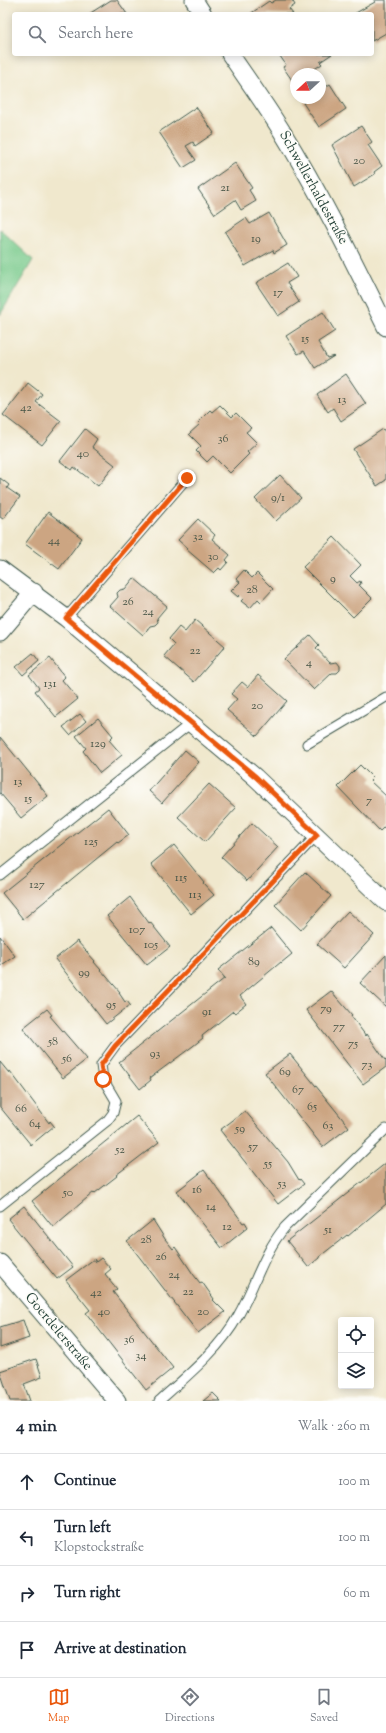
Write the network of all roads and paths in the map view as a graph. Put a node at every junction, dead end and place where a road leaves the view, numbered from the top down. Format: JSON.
{"nodes":[{"id":1,"x":194,"y":0,"type":"edge"},
{"id":2,"x":202,"y":12,"type":"edge"},
{"id":3,"x":231,"y":56,"type":"edge"},
{"id":4,"x":386,"y":327,"type":"edge"},
{"id":5,"x":187,"y":478,"type":"dead end"},
{"id":6,"x":0,"y":569,"type":"edge"},
{"id":7,"x":34,"y":592,"type":"junction"},
{"id":8,"x":66,"y":618,"type":"junction"},
{"id":9,"x":0,"y":632,"type":"edge"},
{"id":10,"x":386,"y":697,"type":"edge"},
{"id":11,"x":191,"y":723,"type":"junction"},
{"id":12,"x":307,"y":744,"type":"dead end"},
{"id":13,"x":317,"y":835,"type":"junction"},
{"id":14,"x":0,"y":875,"type":"edge"},
{"id":15,"x":386,"y":902,"type":"edge"},
{"id":16,"x":386,"y":1129,"type":"edge"},
{"id":17,"x":0,"y":1206,"type":"edge"},
{"id":18,"x":0,"y":1263,"type":"edge"},
{"id":19,"x":117,"y":1401,"type":"edge"},
{"id":20,"x":159,"y":1401,"type":"edge"}],
"edges":[{"from":1,"to":2,"type":"street"},
{"from":3,"to":4,"type":"street","name":"Schwellerhaldestraße"},
{"from":5,"to":8,"type":"lane"},
{"from":6,"to":7,"type":"street"},
{"from":7,"to":8,"type":"street"},
{"from":7,"to":9,"type":"street"},
{"from":8,"to":11,"type":"street"},
{"from":10,"to":12,"type":"lane"},
{"from":11,"to":13,"type":"street"},
{"from":11,"to":14,"type":"lane"},
{"from":13,"to":15,"type":"street"},
{"from":13,"to":17,"type":"lane"},
{"from":16,"to":20,"type":"lane"},
{"from":18,"to":19,"type":"street","name":"Goerdelerstraße"}]}
